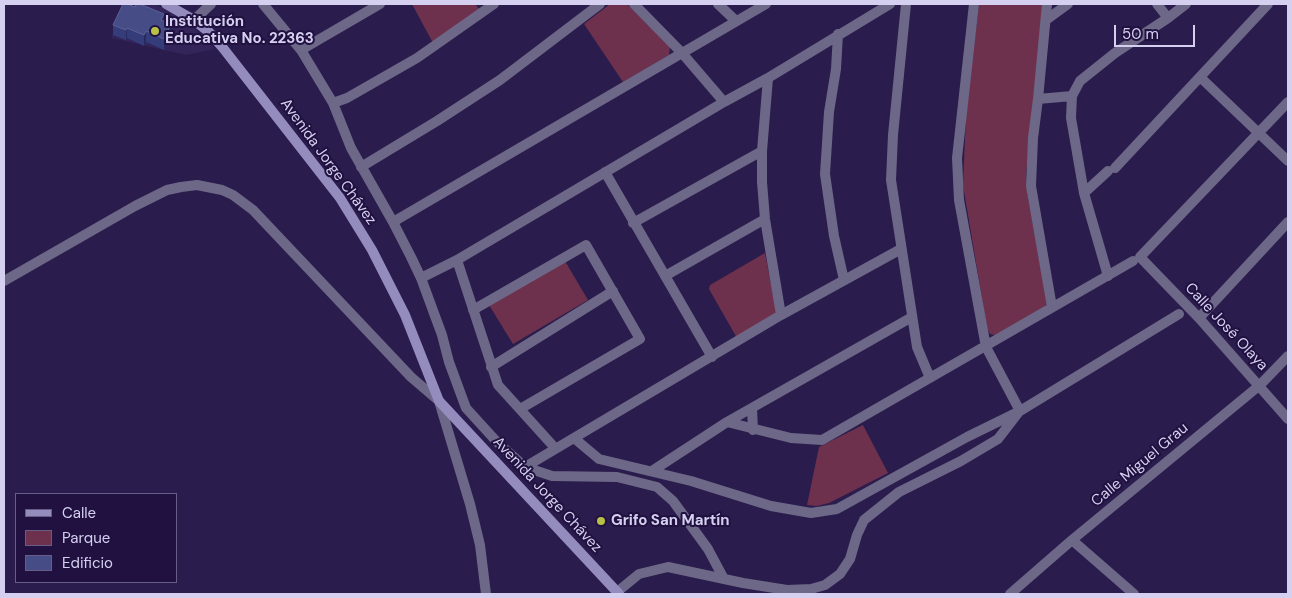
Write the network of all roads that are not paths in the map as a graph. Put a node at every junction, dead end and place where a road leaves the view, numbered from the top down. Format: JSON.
{"nodes":[{"id":1,"x":166,"y":4,"type":"edge"},
{"id":2,"x":211,"y":4,"type":"edge"},
{"id":3,"x":263,"y":4,"type":"edge"},
{"id":4,"x":380,"y":4,"type":"edge"},
{"id":5,"x":494,"y":4,"type":"edge"},
{"id":6,"x":600,"y":4,"type":"edge"},
{"id":7,"x":634,"y":4,"type":"edge"},
{"id":8,"x":718,"y":4,"type":"edge"},
{"id":9,"x":766,"y":4,"type":"edge"},
{"id":10,"x":890,"y":4,"type":"edge"},
{"id":11,"x":906,"y":4,"type":"edge"},
{"id":12,"x":974,"y":4,"type":"edge"},
{"id":13,"x":1047,"y":4,"type":"edge"},
{"id":14,"x":1068,"y":4,"type":"edge"},
{"id":15,"x":1157,"y":4,"type":"edge"},
{"id":16,"x":1186,"y":4,"type":"edge"},
{"id":17,"x":1268,"y":4,"type":"edge"},
{"id":18,"x":1168,"y":18,"type":"junction"},
{"id":19,"x":194,"y":20,"type":"junction"},
{"id":20,"x":1046,"y":20,"type":"junction"},
{"id":21,"x":736,"y":21,"type":"junction"},
{"id":22,"x":838,"y":34,"type":"junction"},
{"id":23,"x":301,"y":50,"type":"junction"},
{"id":24,"x":682,"y":53,"type":"junction"},
{"id":25,"x":1200,"y":77,"type":"junction"},
{"id":26,"x":768,"y":78,"type":"junction"},
{"id":27,"x":1072,"y":96,"type":"junction"},
{"id":28,"x":1038,"y":99,"type":"junction"},
{"id":29,"x":724,"y":102,"type":"junction"},
{"id":30,"x":1288,"y":102,"type":"edge"},
{"id":31,"x":333,"y":103,"type":"junction"},
{"id":32,"x":1258,"y":133,"type":"junction"},
{"id":33,"x":762,"y":151,"type":"junction"},
{"id":34,"x":1288,"y":161,"type":"edge"},
{"id":35,"x":361,"y":166,"type":"junction"},
{"id":36,"x":605,"y":172,"type":"junction"},
{"id":37,"x":1084,"y":193,"type":"junction"},
{"id":38,"x":764,"y":218,"type":"junction"},
{"id":39,"x":393,"y":222,"type":"junction"},
{"id":40,"x":1288,"y":222,"type":"edge"},
{"id":41,"x":633,"y":223,"type":"junction"},
{"id":42,"x":901,"y":249,"type":"junction"},
{"id":43,"x":1137,"y":259,"type":"junction"},
{"id":44,"x":457,"y":260,"type":"junction"},
{"id":45,"x":665,"y":276,"type":"junction"},
{"id":46,"x":1108,"y":276,"type":"junction"},
{"id":47,"x":421,"y":278,"type":"junction"},
{"id":48,"x":844,"y":280,"type":"junction"},
{"id":49,"x":4,"y":281,"type":"edge"},
{"id":50,"x":612,"y":291,"type":"junction"},
{"id":51,"x":1052,"y":307,"type":"junction"},
{"id":52,"x":473,"y":310,"type":"junction"},
{"id":53,"x":1179,"y":314,"type":"dead end"},
{"id":54,"x":781,"y":315,"type":"junction"},
{"id":55,"x":912,"y":317,"type":"junction"},
{"id":56,"x":1199,"y":318,"type":"junction"},
{"id":57,"x":986,"y":347,"type":"junction"},
{"id":58,"x":1288,"y":356,"type":"edge"},
{"id":59,"x":712,"y":357,"type":"junction"},
{"id":60,"x":491,"y":367,"type":"junction"},
{"id":61,"x":930,"y":378,"type":"junction"},
{"id":62,"x":1260,"y":385,"type":"junction"},
{"id":63,"x":439,"y":401,"type":"junction"},
{"id":64,"x":752,"y":408,"type":"junction"},
{"id":65,"x":520,"y":409,"type":"junction"},
{"id":66,"x":1020,"y":411,"type":"junction"},
{"id":67,"x":1288,"y":419,"type":"edge"},
{"id":68,"x":727,"y":422,"type":"junction"},
{"id":69,"x":753,"y":430,"type":"junction"},
{"id":70,"x":574,"y":438,"type":"junction"},
{"id":71,"x":556,"y":448,"type":"junction"},
{"id":72,"x":526,"y":467,"type":"junction"},
{"id":73,"x":652,"y":471,"type":"junction"},
{"id":74,"x":1072,"y":540,"type":"junction"},
{"id":75,"x":724,"y":579,"type":"junction"},
{"id":76,"x":618,"y":593,"type":"edge"},
{"id":77,"x":486,"y":594,"type":"edge"},
{"id":78,"x":1010,"y":594,"type":"edge"},
{"id":79,"x":1134,"y":594,"type":"edge"}],
"edges":[{"from":1,"to":19,"type":"main road","name":"Avenida Jorge Chávez"},
{"from":2,"to":19,"type":"street"},
{"from":3,"to":23,"type":"street"},
{"from":4,"to":23,"type":"street"},
{"from":5,"to":31,"type":"street"},
{"from":6,"to":35,"type":"street"},
{"from":7,"to":24,"type":"street"},
{"from":8,"to":21,"type":"street"},
{"from":9,"to":21,"type":"street"},
{"from":10,"to":22,"type":"street"},
{"from":11,"to":42,"type":"street"},
{"from":12,"to":57,"type":"street"},
{"from":13,"to":20,"type":"street"},
{"from":14,"to":20,"type":"street"},
{"from":15,"to":18,"type":"street"},
{"from":16,"to":18,"type":"street"},
{"from":17,"to":25,"type":"street"},
{"from":18,"to":27,"type":"street"},
{"from":19,"to":63,"type":"main road","name":"Avenida Jorge Chávez"},
{"from":20,"to":28,"type":"street"},
{"from":21,"to":24,"type":"street"},
{"from":22,"to":26,"type":"street"},
{"from":22,"to":48,"type":"street"},
{"from":23,"to":31,"type":"street"},
{"from":24,"to":29,"type":"street"},
{"from":24,"to":39,"type":"street"},
{"from":25,"to":32,"type":"street"},
{"from":25,"to":37,"type":"street"},
{"from":26,"to":29,"type":"street"},
{"from":26,"to":33,"type":"street"},
{"from":27,"to":28,"type":"street"},
{"from":27,"to":37,"type":"street"},
{"from":28,"to":51,"type":"street"},
{"from":29,"to":36,"type":"street"},
{"from":30,"to":32,"type":"street"},
{"from":31,"to":35,"type":"street"},
{"from":32,"to":34,"type":"street"},
{"from":32,"to":43,"type":"street"},
{"from":33,"to":38,"type":"street"},
{"from":33,"to":41,"type":"street"},
{"from":35,"to":39,"type":"street"},
{"from":36,"to":41,"type":"street"},
{"from":36,"to":44,"type":"street"},
{"from":37,"to":46,"type":"street"},
{"from":38,"to":45,"type":"street"},
{"from":38,"to":54,"type":"street"},
{"from":39,"to":47,"type":"street"},
{"from":40,"to":56,"type":"street"},
{"from":41,"to":45,"type":"street"},
{"from":42,"to":48,"type":"street"},
{"from":42,"to":55,"type":"street"},
{"from":43,"to":46,"type":"street"},
{"from":43,"to":56,"type":"street","name":"Calle José Olaya"},
{"from":44,"to":47,"type":"street"},
{"from":44,"to":52,"type":"street"},
{"from":45,"to":59,"type":"street"},
{"from":46,"to":51,"type":"street"},
{"from":47,"to":72,"type":"street"},
{"from":48,"to":54,"type":"street"},
{"from":49,"to":63,"type":"street"},
{"from":50,"to":52,"type":"street"},
{"from":50,"to":60,"type":"street"},
{"from":50,"to":65,"type":"street"},
{"from":51,"to":57,"type":"street"},
{"from":52,"to":60,"type":"street"},
{"from":53,"to":66,"type":"street"},
{"from":54,"to":59,"type":"street"},
{"from":55,"to":61,"type":"street"},
{"from":55,"to":64,"type":"street"},
{"from":56,"to":62,"type":"street","name":"Calle José Olaya"},
{"from":57,"to":61,"type":"street"},
{"from":57,"to":66,"type":"street"},
{"from":58,"to":62,"type":"street","name":"Calle Miguel Grau"},
{"from":59,"to":70,"type":"street"},
{"from":60,"to":65,"type":"street"},
{"from":61,"to":69,"type":"street"},
{"from":62,"to":67,"type":"street","name":"Calle José Olaya"},
{"from":62,"to":74,"type":"street","name":"Calle Miguel Grau"},
{"from":63,"to":76,"type":"main road","name":"Avenida Jorge Chávez"},
{"from":63,"to":77,"type":"street"},
{"from":64,"to":68,"type":"street"},
{"from":64,"to":69,"type":"street"},
{"from":65,"to":71,"type":"street"},
{"from":66,"to":73,"type":"street"},
{"from":66,"to":75,"type":"street"},
{"from":68,"to":69,"type":"street"},
{"from":68,"to":73,"type":"street"},
{"from":70,"to":71,"type":"street"},
{"from":70,"to":73,"type":"street"},
{"from":71,"to":72,"type":"street"},
{"from":72,"to":75,"type":"street"},
{"from":74,"to":78,"type":"street","name":"Calle Miguel Grau"},
{"from":74,"to":79,"type":"street"},
{"from":75,"to":76,"type":"street"}]}
